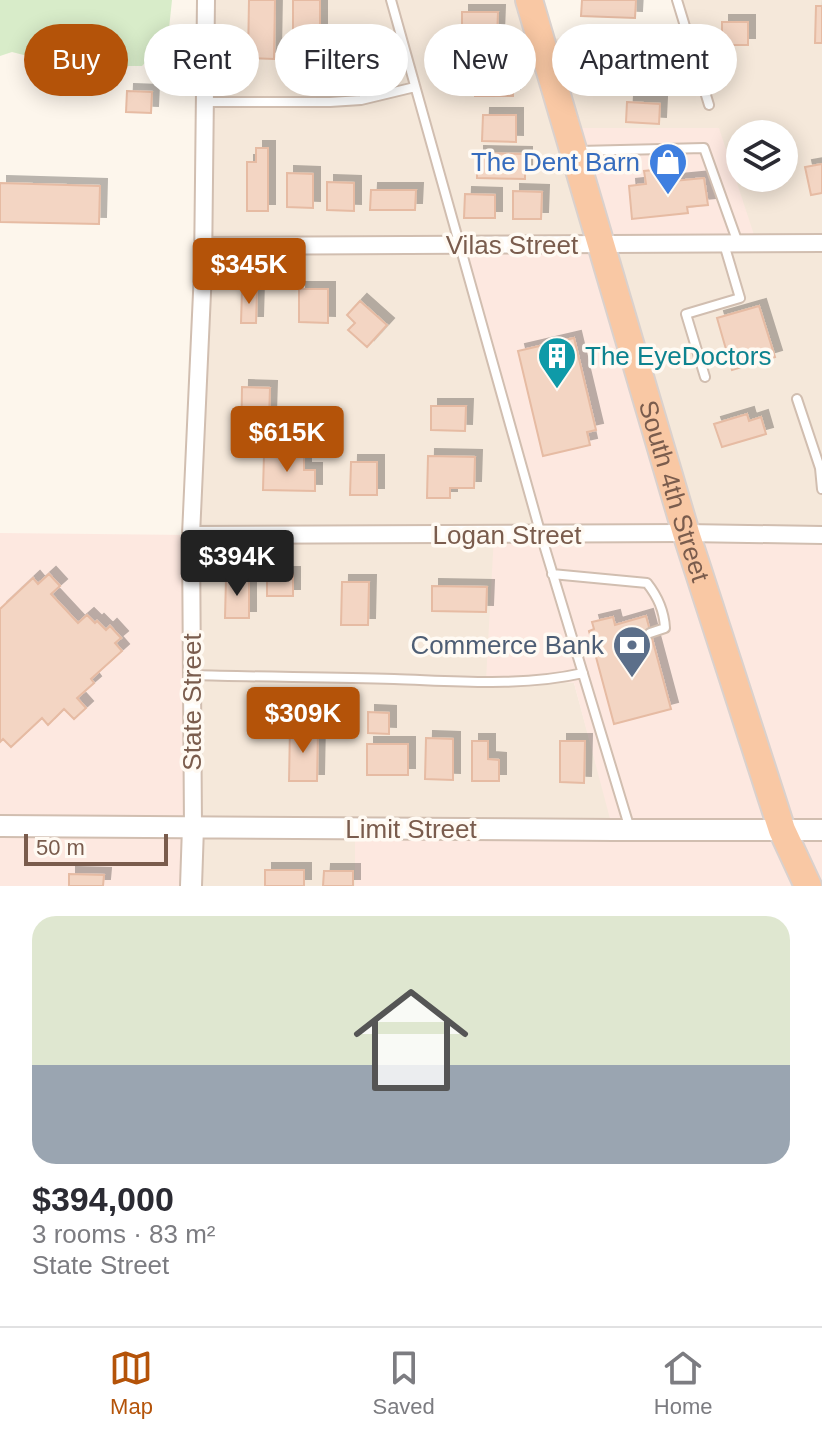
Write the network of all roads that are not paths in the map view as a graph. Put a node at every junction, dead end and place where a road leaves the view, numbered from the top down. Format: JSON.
{"nodes":[{"id":1,"x":206,"y":0,"type":"edge"},
{"id":2,"x":391,"y":0,"type":"edge"},
{"id":3,"x":529,"y":0,"type":"edge"},
{"id":4,"x":677,"y":0,"type":"edge"},
{"id":5,"x":415,"y":87,"type":"junction"},
{"id":6,"x":205,"y":102,"type":"junction"},
{"id":7,"x":709,"y":105,"type":"dead end"},
{"id":8,"x":574,"y":151,"type":"junction"},
{"id":9,"x":822,"y":243,"type":"edge"},
{"id":10,"x":601,"y":244,"type":"junction"},
{"id":11,"x":731,"y":244,"type":"junction"},
{"id":12,"x":459,"y":245,"type":"junction"},
{"id":13,"x":203,"y":246,"type":"junction"},
{"id":14,"x":705,"y":377,"type":"dead end"},
{"id":15,"x":797,"y":399,"type":"dead end"},
{"id":16,"x":822,"y":489,"type":"edge"},
{"id":17,"x":686,"y":533,"type":"junction"},
{"id":18,"x":191,"y":535,"type":"junction"},
{"id":19,"x":541,"y":535,"type":"junction"},
{"id":20,"x":822,"y":535,"type":"edge"},
{"id":21,"x":552,"y":574,"type":"junction"},
{"id":22,"x":650,"y":633,"type":"dead end"},
{"id":23,"x":594,"y":648,"type":"dead end"},
{"id":24,"x":577,"y":653,"type":"junction"},
{"id":25,"x":583,"y":673,"type":"junction"},
{"id":26,"x":192,"y":675,"type":"junction"},
{"id":27,"x":0,"y":826,"type":"edge"},
{"id":28,"x":193,"y":827,"type":"junction"},
{"id":29,"x":631,"y":830,"type":"junction"},
{"id":30,"x":782,"y":830,"type":"junction"},
{"id":31,"x":822,"y":830,"type":"edge"},
{"id":32,"x":191,"y":886,"type":"edge"},
{"id":33,"x":808,"y":886,"type":"edge"}],
"edges":[{"from":1,"to":6,"type":"street","name":"State Street"},
{"from":2,"to":5,"type":"lane"},
{"from":3,"to":8,"type":"highway","name":"South 4th Street"},
{"from":4,"to":7,"type":"lane"},
{"from":5,"to":6,"type":"lane"},
{"from":5,"to":12,"type":"lane"},
{"from":6,"to":13,"type":"street","name":"State Street"},
{"from":8,"to":10,"type":"highway","name":"South 4th Street"},
{"from":8,"to":11,"type":"lane"},
{"from":9,"to":11,"type":"street","name":"Vilas Street"},
{"from":10,"to":11,"type":"street","name":"Vilas Street"},
{"from":10,"to":12,"type":"street","name":"Vilas Street"},
{"from":10,"to":17,"type":"highway","name":"South 4th Street"},
{"from":11,"to":14,"type":"lane"},
{"from":12,"to":13,"type":"street","name":"Vilas Street"},
{"from":12,"to":19,"type":"lane"},
{"from":13,"to":18,"type":"street","name":"State Street"},
{"from":15,"to":16,"type":"lane"},
{"from":17,"to":19,"type":"street","name":"Logan Street"},
{"from":17,"to":20,"type":"street","name":"Logan Street"},
{"from":17,"to":30,"type":"highway","name":"South 4th Street"},
{"from":18,"to":19,"type":"street","name":"Logan Street"},
{"from":18,"to":26,"type":"street","name":"State Street"},
{"from":19,"to":21,"type":"lane"},
{"from":21,"to":22,"type":"lane"},
{"from":21,"to":24,"type":"lane"},
{"from":23,"to":24,"type":"lane"},
{"from":24,"to":25,"type":"lane"},
{"from":25,"to":26,"type":"lane"},
{"from":25,"to":29,"type":"lane"},
{"from":26,"to":28,"type":"street","name":"State Street"},
{"from":27,"to":28,"type":"street","name":"Limit Street"},
{"from":28,"to":29,"type":"street","name":"Limit Street"},
{"from":28,"to":32,"type":"street"},
{"from":29,"to":30,"type":"street","name":"Limit Street"},
{"from":30,"to":31,"type":"street","name":"Limit Street"},
{"from":30,"to":33,"type":"highway","name":"South 4th Street"}]}
